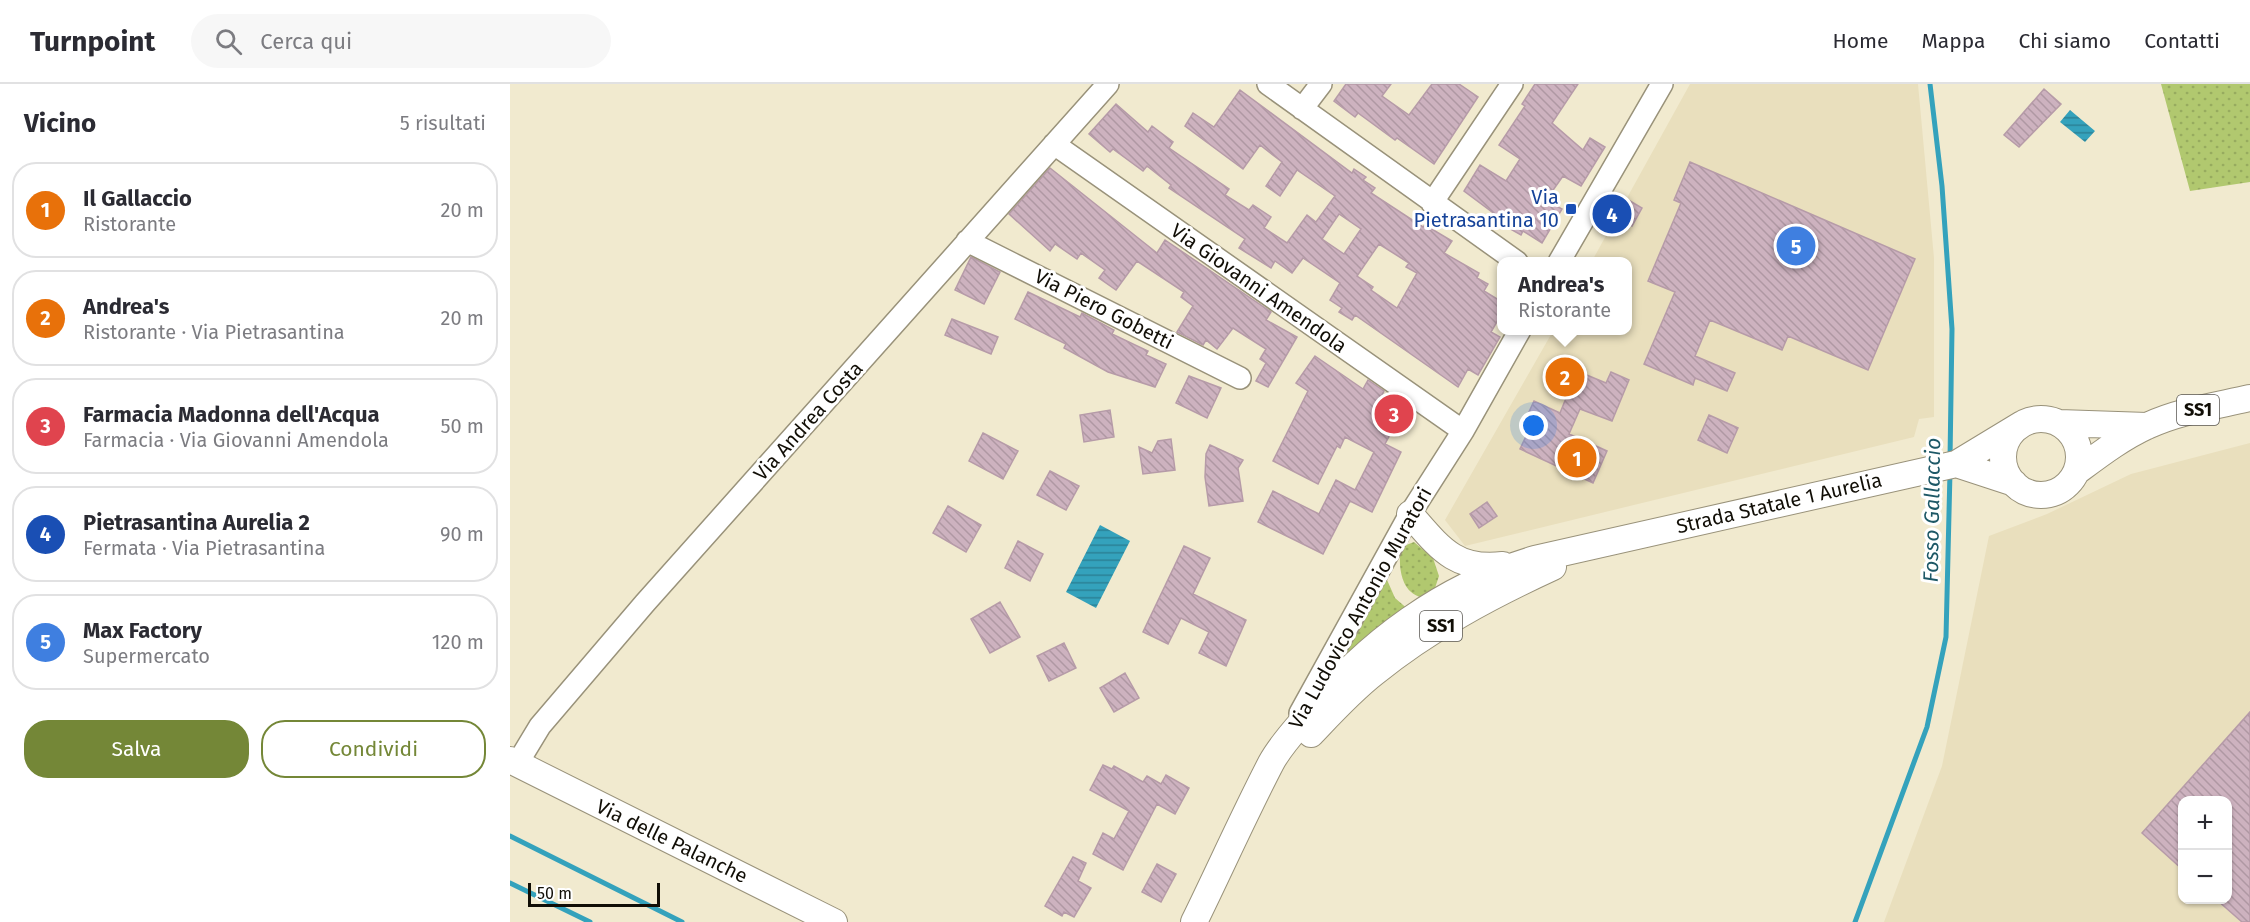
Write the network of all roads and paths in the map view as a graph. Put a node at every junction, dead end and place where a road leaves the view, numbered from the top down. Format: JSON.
{"nodes":[{"id":1,"x":1108,"y":84,"type":"edge"},
{"id":2,"x":1268,"y":84,"type":"edge"},
{"id":3,"x":1321,"y":84,"type":"edge"},
{"id":4,"x":1512,"y":84,"type":"edge"},
{"id":5,"x":1662,"y":84,"type":"edge"},
{"id":6,"x":1302,"y":109,"type":"junction"},
{"id":7,"x":1054,"y":144,"type":"junction"},
{"id":8,"x":1432,"y":203,"type":"junction"},
{"id":9,"x":967,"y":241,"type":"junction"},
{"id":10,"x":1511,"y":257,"type":"edge"},
{"id":11,"x":1561,"y":257,"type":"edge"},
{"id":12,"x":1517,"y":335,"type":"edge"},
{"id":13,"x":1240,"y":378,"type":"dead end"},
{"id":14,"x":2250,"y":399,"type":"edge"},
{"id":15,"x":2059,"y":423,"type":"junction"},
{"id":16,"x":2022,"y":424,"type":"junction"},
{"id":17,"x":2147,"y":426,"type":"junction"},
{"id":18,"x":1463,"y":431,"type":"junction"},
{"id":19,"x":1956,"y":464,"type":"junction"},
{"id":20,"x":2076,"y":472,"type":"junction"},
{"id":21,"x":2014,"y":483,"type":"junction"},
{"id":22,"x":1410,"y":514,"type":"junction"},
{"id":23,"x":1602,"y":544,"type":"junction"},
{"id":24,"x":1524,"y":562,"type":"junction"},
{"id":25,"x":1278,"y":753,"type":"junction"},
{"id":26,"x":514,"y":762,"type":"edge"},
{"id":27,"x":1232,"y":839,"type":"junction"},
{"id":28,"x":834,"y":922,"type":"edge"},
{"id":29,"x":1194,"y":922,"type":"edge"}],
"edges":[{"from":1,"to":7,"type":"street","name":"Via Andrea Costa"},
{"from":2,"to":6,"type":"street"},
{"from":3,"to":6,"type":"street"},
{"from":4,"to":8,"type":"street"},
{"from":5,"to":11,"type":"street"},
{"from":6,"to":8,"type":"street"},
{"from":7,"to":9,"type":"street","name":"Via Andrea Costa"},
{"from":7,"to":18,"type":"street","name":"Via Giovanni Amendola"},
{"from":8,"to":10,"type":"street"},
{"from":9,"to":13,"type":"street","name":"Via Piero Gobetti"},
{"from":9,"to":26,"type":"street","name":"Via Andrea Costa"},
{"from":12,"to":18,"type":"street","name":"Via Ludovico Antonio Muratori"},
{"from":14,"to":17,"type":"main road","number":"SS1"},
{"from":15,"to":16,"type":"main road","number":"SS1"},
{"from":15,"to":17,"type":"main road","number":"SS1"},
{"from":15,"to":20,"type":"main road"},
{"from":16,"to":19,"type":"main road","number":"SS1"},
{"from":16,"to":21,"type":"main road"},
{"from":17,"to":20,"type":"main road","number":"SS1"},
{"from":18,"to":22,"type":"street","name":"Via Ludovico Antonio Muratori"},
{"from":19,"to":21,"type":"main road","number":"SS1"},
{"from":19,"to":23,"type":"main road","name":"Strada Statale 1 Aurelia","number":"SS1"},
{"from":20,"to":21,"type":"main road","number":"SS1"},
{"from":22,"to":24,"type":"main road"},
{"from":22,"to":25,"type":"street","name":"Via Ludovico Antonio Muratori"},
{"from":23,"to":24,"type":"main road","name":"Strada Statale 1 Aurelia","number":"SS1"},
{"from":23,"to":27,"type":"main road","name":"Strada Statale 1 Aurelia","number":"SS1"},
{"from":24,"to":25,"type":"main road","name":"Strada Statale 1 Aurelia","number":"SS1"},
{"from":25,"to":27,"type":"main road","name":"Strada Statale 1 Aurelia","number":"SS1"},
{"from":26,"to":28,"type":"main road","name":"Via delle Palanche"},
{"from":27,"to":29,"type":"main road","name":"Strada Statale 1 Aurelia","number":"SS1"}]}
